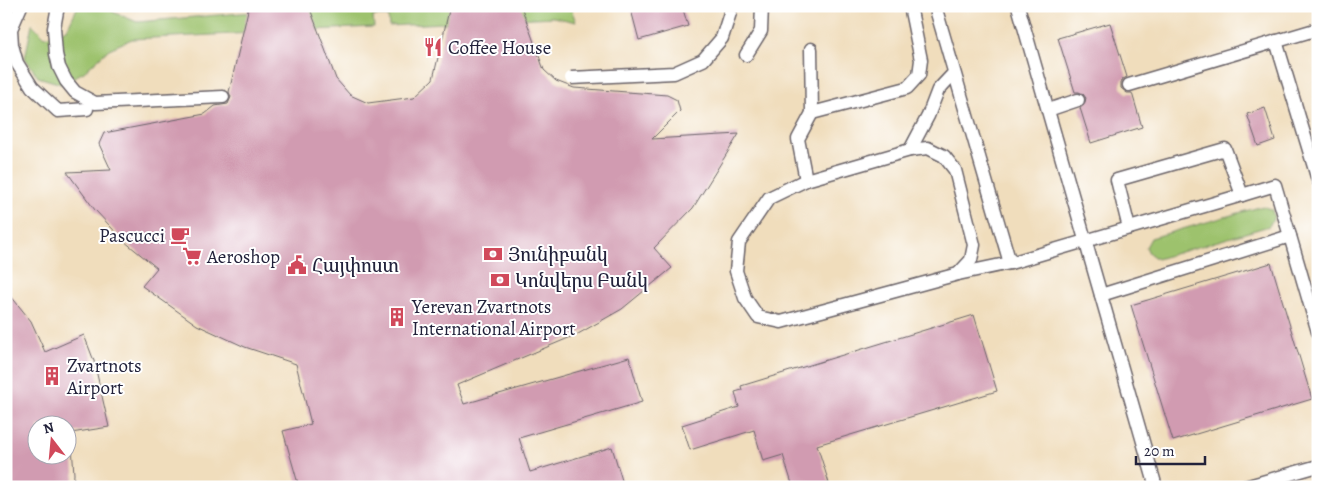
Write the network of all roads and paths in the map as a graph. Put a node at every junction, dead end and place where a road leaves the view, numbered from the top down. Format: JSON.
{"nodes":[{"id":1,"x":21,"y":6,"type":"edge"},
{"id":2,"x":58,"y":6,"type":"edge"},
{"id":3,"x":730,"y":6,"type":"edge"},
{"id":4,"x":762,"y":6,"type":"edge"},
{"id":5,"x":910,"y":6,"type":"edge"},
{"id":6,"x":935,"y":6,"type":"edge"},
{"id":7,"x":1018,"y":6,"type":"edge"},
{"id":8,"x":1318,"y":29,"type":"edge"},
{"id":9,"x":1276,"y":41,"type":"junction"},
{"id":10,"x":812,"y":49,"type":"dead end"},
{"id":11,"x":746,"y":55,"type":"dead end"},
{"id":12,"x":954,"y":73,"type":"junction"},
{"id":13,"x":571,"y":78,"type":"dead end"},
{"id":14,"x":1129,"y":85,"type":"dead end"},
{"id":15,"x":223,"y":96,"type":"dead end"},
{"id":16,"x":1078,"y":100,"type":"dead end"},
{"id":17,"x":87,"y":109,"type":"dead end"},
{"id":18,"x":1048,"y":110,"type":"junction"},
{"id":19,"x":812,"y":113,"type":"junction"},
{"id":20,"x":910,"y":150,"type":"junction"},
{"id":21,"x":806,"y":180,"type":"junction"},
{"id":22,"x":1318,"y":180,"type":"edge"},
{"id":23,"x":1242,"y":195,"type":"junction"},
{"id":24,"x":1129,"y":228,"type":"junction"},
{"id":25,"x":1290,"y":236,"type":"junction"},
{"id":26,"x":1086,"y":241,"type":"junction"},
{"id":27,"x":1010,"y":264,"type":"junction"},
{"id":28,"x":958,"y":274,"type":"junction"},
{"id":29,"x":1101,"y":295,"type":"junction"},
{"id":30,"x":1318,"y":332,"type":"edge"},
{"id":31,"x":1318,"y":466,"type":"edge"},
{"id":32,"x":1156,"y":487,"type":"edge"},
{"id":33,"x":1245,"y":487,"type":"edge"}],
"edges":[{"from":1,"to":17,"type":"lane"},
{"from":2,"to":15,"type":"lane"},
{"from":3,"to":13,"type":"lane","bridge":true},
{"from":4,"to":11,"type":"lane"},
{"from":5,"to":19,"type":"lane"},
{"from":6,"to":12,"type":"lane"},
{"from":7,"to":18,"type":"lane"},
{"from":8,"to":9,"type":"lane"},
{"from":9,"to":14,"type":"lane"},
{"from":9,"to":22,"type":"lane"},
{"from":10,"to":19,"type":"lane"},
{"from":12,"to":20,"type":"lane"},
{"from":12,"to":27,"type":"lane"},
{"from":16,"to":18,"type":"lane"},
{"from":18,"to":26,"type":"lane"},
{"from":19,"to":21,"type":"lane"},
{"from":20,"to":21,"type":"lane"},
{"from":20,"to":28,"type":"lane"},
{"from":21,"to":28,"type":"lane"},
{"from":23,"to":24,"type":"lane"},
{"from":23,"to":24,"type":"lane"},
{"from":23,"to":25,"type":"lane"},
{"from":24,"to":26,"type":"lane"},
{"from":25,"to":29,"type":"lane"},
{"from":25,"to":30,"type":"lane"},
{"from":26,"to":27,"type":"lane"},
{"from":26,"to":29,"type":"lane"},
{"from":27,"to":28,"type":"lane"},
{"from":29,"to":32,"type":"lane"},
{"from":31,"to":33,"type":"lane"}]}
